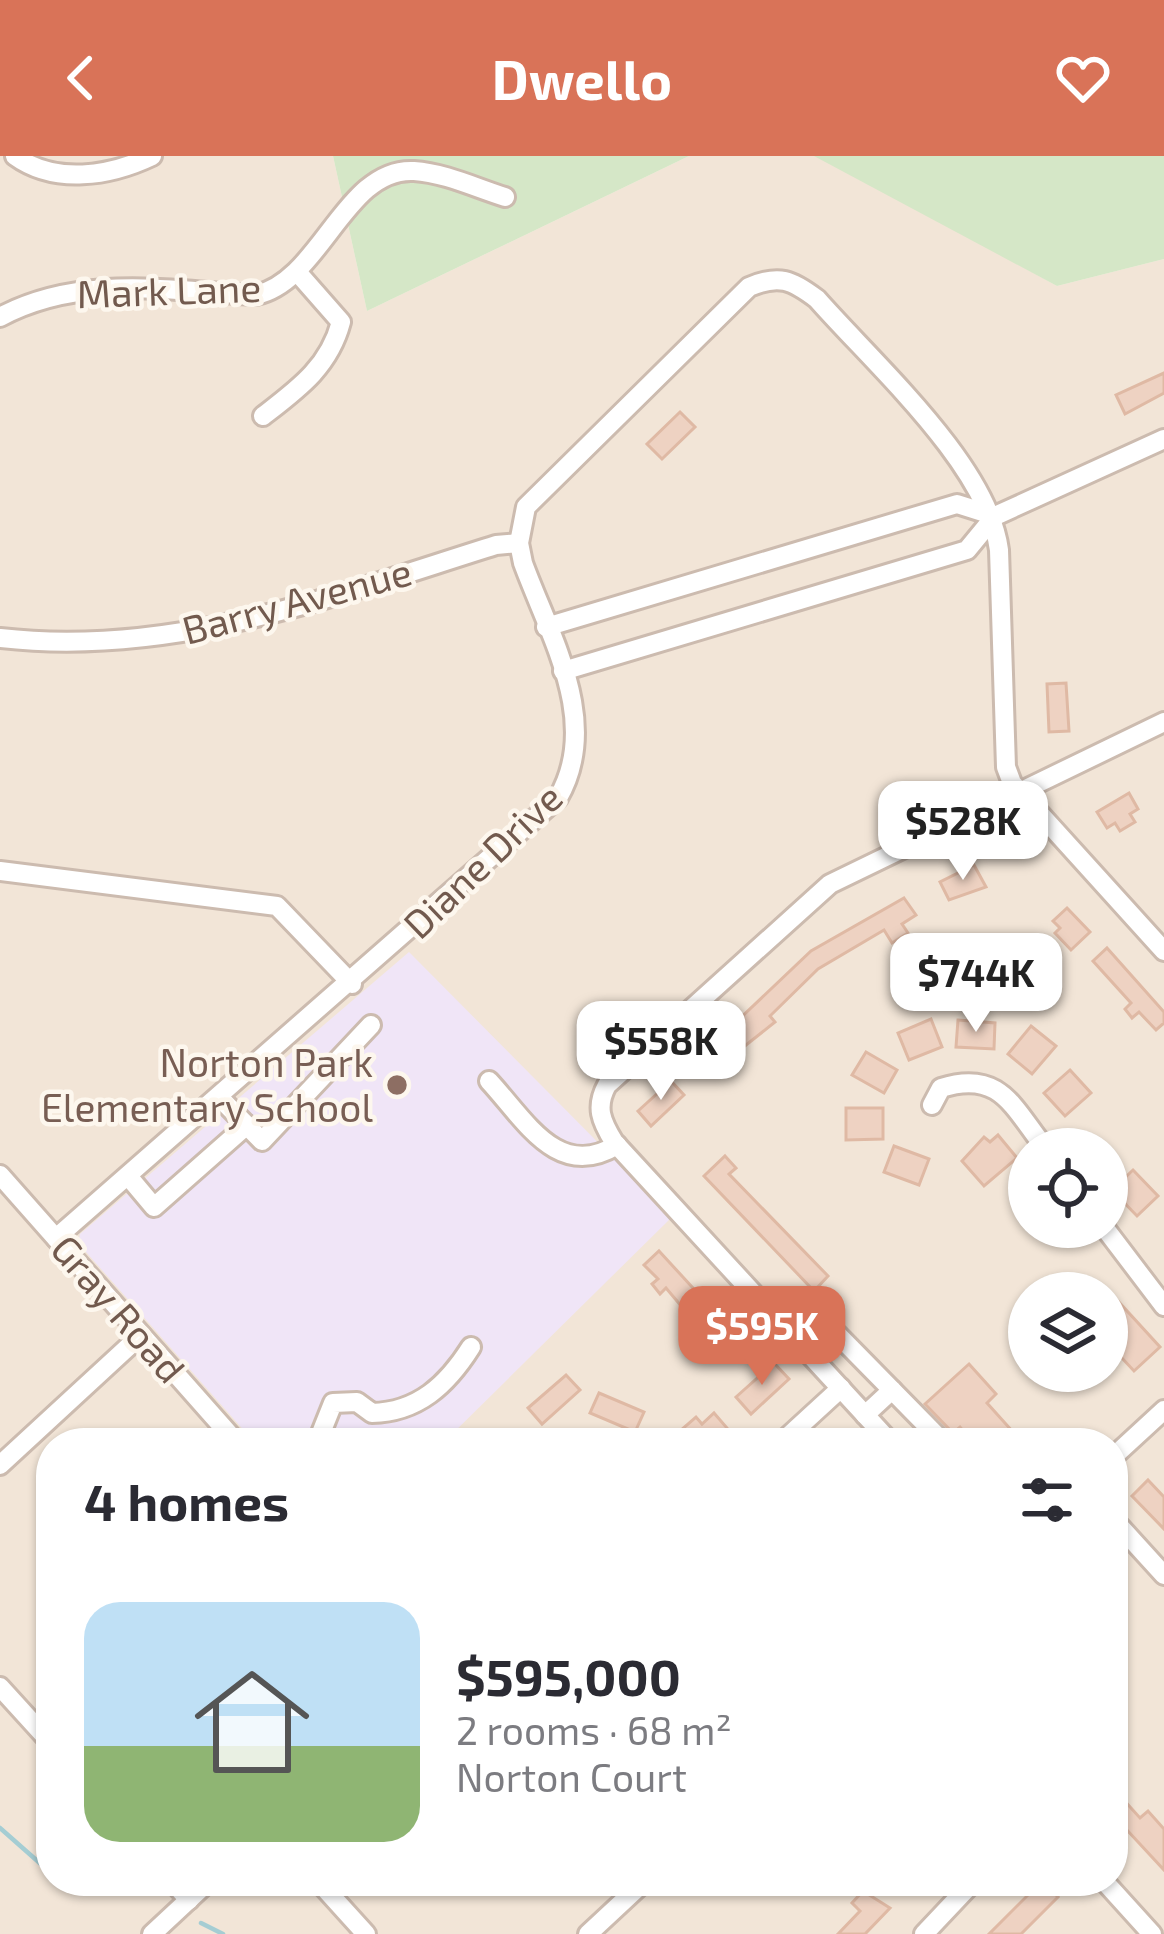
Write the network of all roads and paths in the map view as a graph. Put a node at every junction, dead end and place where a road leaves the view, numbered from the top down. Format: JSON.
{"nodes":[{"id":1,"x":15,"y":156,"type":"edge"},
{"id":2,"x":152,"y":156,"type":"edge"},
{"id":3,"x":505,"y":197,"type":"dead end"},
{"id":4,"x":298,"y":273,"type":"junction"},
{"id":5,"x":0,"y":316,"type":"edge"},
{"id":6,"x":262,"y":416,"type":"dead end"},
{"id":7,"x":1164,"y":439,"type":"edge"},
{"id":8,"x":994,"y":516,"type":"junction"},
{"id":9,"x":519,"y":543,"type":"junction"},
{"id":10,"x":546,"y":627,"type":"junction"},
{"id":11,"x":0,"y":638,"type":"edge"},
{"id":12,"x":563,"y":671,"type":"junction"},
{"id":13,"x":1164,"y":722,"type":"edge"},
{"id":14,"x":1020,"y":796,"type":"junction"},
{"id":15,"x":0,"y":872,"type":"edge"},
{"id":16,"x":1164,"y":951,"type":"edge"},
{"id":17,"x":352,"y":984,"type":"junction"},
{"id":18,"x":371,"y":1025,"type":"dead end"},
{"id":19,"x":489,"y":1081,"type":"dead end"},
{"id":20,"x":220,"y":1098,"type":"junction"},
{"id":21,"x":932,"y":1105,"type":"dead end"},
{"id":22,"x":247,"y":1125,"type":"junction"},
{"id":23,"x":1028,"y":1128,"type":"edge"},
{"id":24,"x":617,"y":1145,"type":"junction"},
{"id":25,"x":0,"y":1175,"type":"edge"},
{"id":26,"x":128,"y":1176,"type":"junction"},
{"id":27,"x":56,"y":1238,"type":"junction"},
{"id":28,"x":1120,"y":1248,"type":"edge"},
{"id":29,"x":1164,"y":1306,"type":"edge"},
{"id":30,"x":141,"y":1335,"type":"junction"},
{"id":31,"x":471,"y":1348,"type":"dead end"},
{"id":32,"x":814,"y":1357,"type":"junction"},
{"id":33,"x":841,"y":1388,"type":"junction"},
{"id":34,"x":892,"y":1390,"type":"junction"},
{"id":35,"x":1164,"y":1410,"type":"edge"},
{"id":36,"x":865,"y":1415,"type":"junction"},
{"id":37,"x":40,"y":1428,"type":"edge"},
{"id":38,"x":224,"y":1428,"type":"edge"},
{"id":39,"x":323,"y":1428,"type":"edge"},
{"id":40,"x":798,"y":1428,"type":"edge"},
{"id":41,"x":877,"y":1428,"type":"edge"},
{"id":42,"x":929,"y":1428,"type":"edge"},
{"id":43,"x":36,"y":1432,"type":"edge"},
{"id":44,"x":1128,"y":1443,"type":"edge"},
{"id":45,"x":0,"y":1465,"type":"edge"},
{"id":46,"x":1128,"y":1535,"type":"edge"},
{"id":47,"x":1164,"y":1575,"type":"edge"},
{"id":48,"x":0,"y":1687,"type":"edge"},
{"id":49,"x":36,"y":1722,"type":"edge"},
{"id":50,"x":185,"y":1896,"type":"edge"},
{"id":51,"x":192,"y":1896,"type":"edge"},
{"id":52,"x":332,"y":1896,"type":"edge"},
{"id":53,"x":624,"y":1896,"type":"edge"},
{"id":54,"x":960,"y":1896,"type":"edge"},
{"id":55,"x":1118,"y":1896,"type":"edge"},
{"id":56,"x":188,"y":1900,"type":"junction"},
{"id":57,"x":152,"y":1934,"type":"edge"},
{"id":58,"x":366,"y":1934,"type":"edge"},
{"id":59,"x":588,"y":1934,"type":"edge"},
{"id":60,"x":924,"y":1934,"type":"edge"},
{"id":61,"x":1152,"y":1934,"type":"edge"}],
"edges":[{"from":1,"to":2,"type":"street"},
{"from":3,"to":4,"type":"street","name":"Mark Lane"},
{"from":4,"to":5,"type":"street","name":"Mark Lane"},
{"from":4,"to":6,"type":"street"},
{"from":7,"to":8,"type":"street"},
{"from":8,"to":9,"type":"street"},
{"from":8,"to":10,"type":"street"},
{"from":8,"to":12,"type":"street"},
{"from":8,"to":14,"type":"street"},
{"from":9,"to":10,"type":"street","name":"Diane Drive"},
{"from":9,"to":11,"type":"street","name":"Barry Avenue"},
{"from":10,"to":12,"type":"street","name":"Diane Drive"},
{"from":12,"to":17,"type":"street","name":"Diane Drive"},
{"from":13,"to":14,"type":"street"},
{"from":14,"to":16,"type":"street"},
{"from":14,"to":24,"type":"street"},
{"from":15,"to":17,"type":"street"},
{"from":17,"to":20,"type":"street","name":"Diane Drive"},
{"from":18,"to":22,"type":"street"},
{"from":19,"to":24,"type":"street"},
{"from":20,"to":22,"type":"street"},
{"from":20,"to":26,"type":"street","name":"Diane Drive"},
{"from":21,"to":23,"type":"street"},
{"from":22,"to":26,"type":"street"},
{"from":24,"to":32,"type":"street"},
{"from":25,"to":27,"type":"street","name":"Gray Road"},
{"from":26,"to":27,"type":"street","name":"Diane Drive"},
{"from":27,"to":30,"type":"street","name":"Gray Road"},
{"from":28,"to":29,"type":"street"},
{"from":30,"to":37,"type":"street"},
{"from":30,"to":38,"type":"street","name":"Gray Road"},
{"from":31,"to":39,"type":"street"},
{"from":32,"to":33,"type":"street"},
{"from":32,"to":34,"type":"street"},
{"from":33,"to":36,"type":"street"},
{"from":33,"to":40,"type":"street"},
{"from":34,"to":36,"type":"street"},
{"from":34,"to":42,"type":"street"},
{"from":35,"to":44,"type":"street"},
{"from":36,"to":41,"type":"street"},
{"from":43,"to":45,"type":"street"},
{"from":46,"to":47,"type":"street"},
{"from":48,"to":49,"type":"street"},
{"from":50,"to":56,"type":"street"},
{"from":51,"to":56,"type":"street"},
{"from":52,"to":58,"type":"street"},
{"from":53,"to":59,"type":"street"},
{"from":54,"to":60,"type":"street"},
{"from":55,"to":61,"type":"street"},
{"from":56,"to":57,"type":"street"}]}
